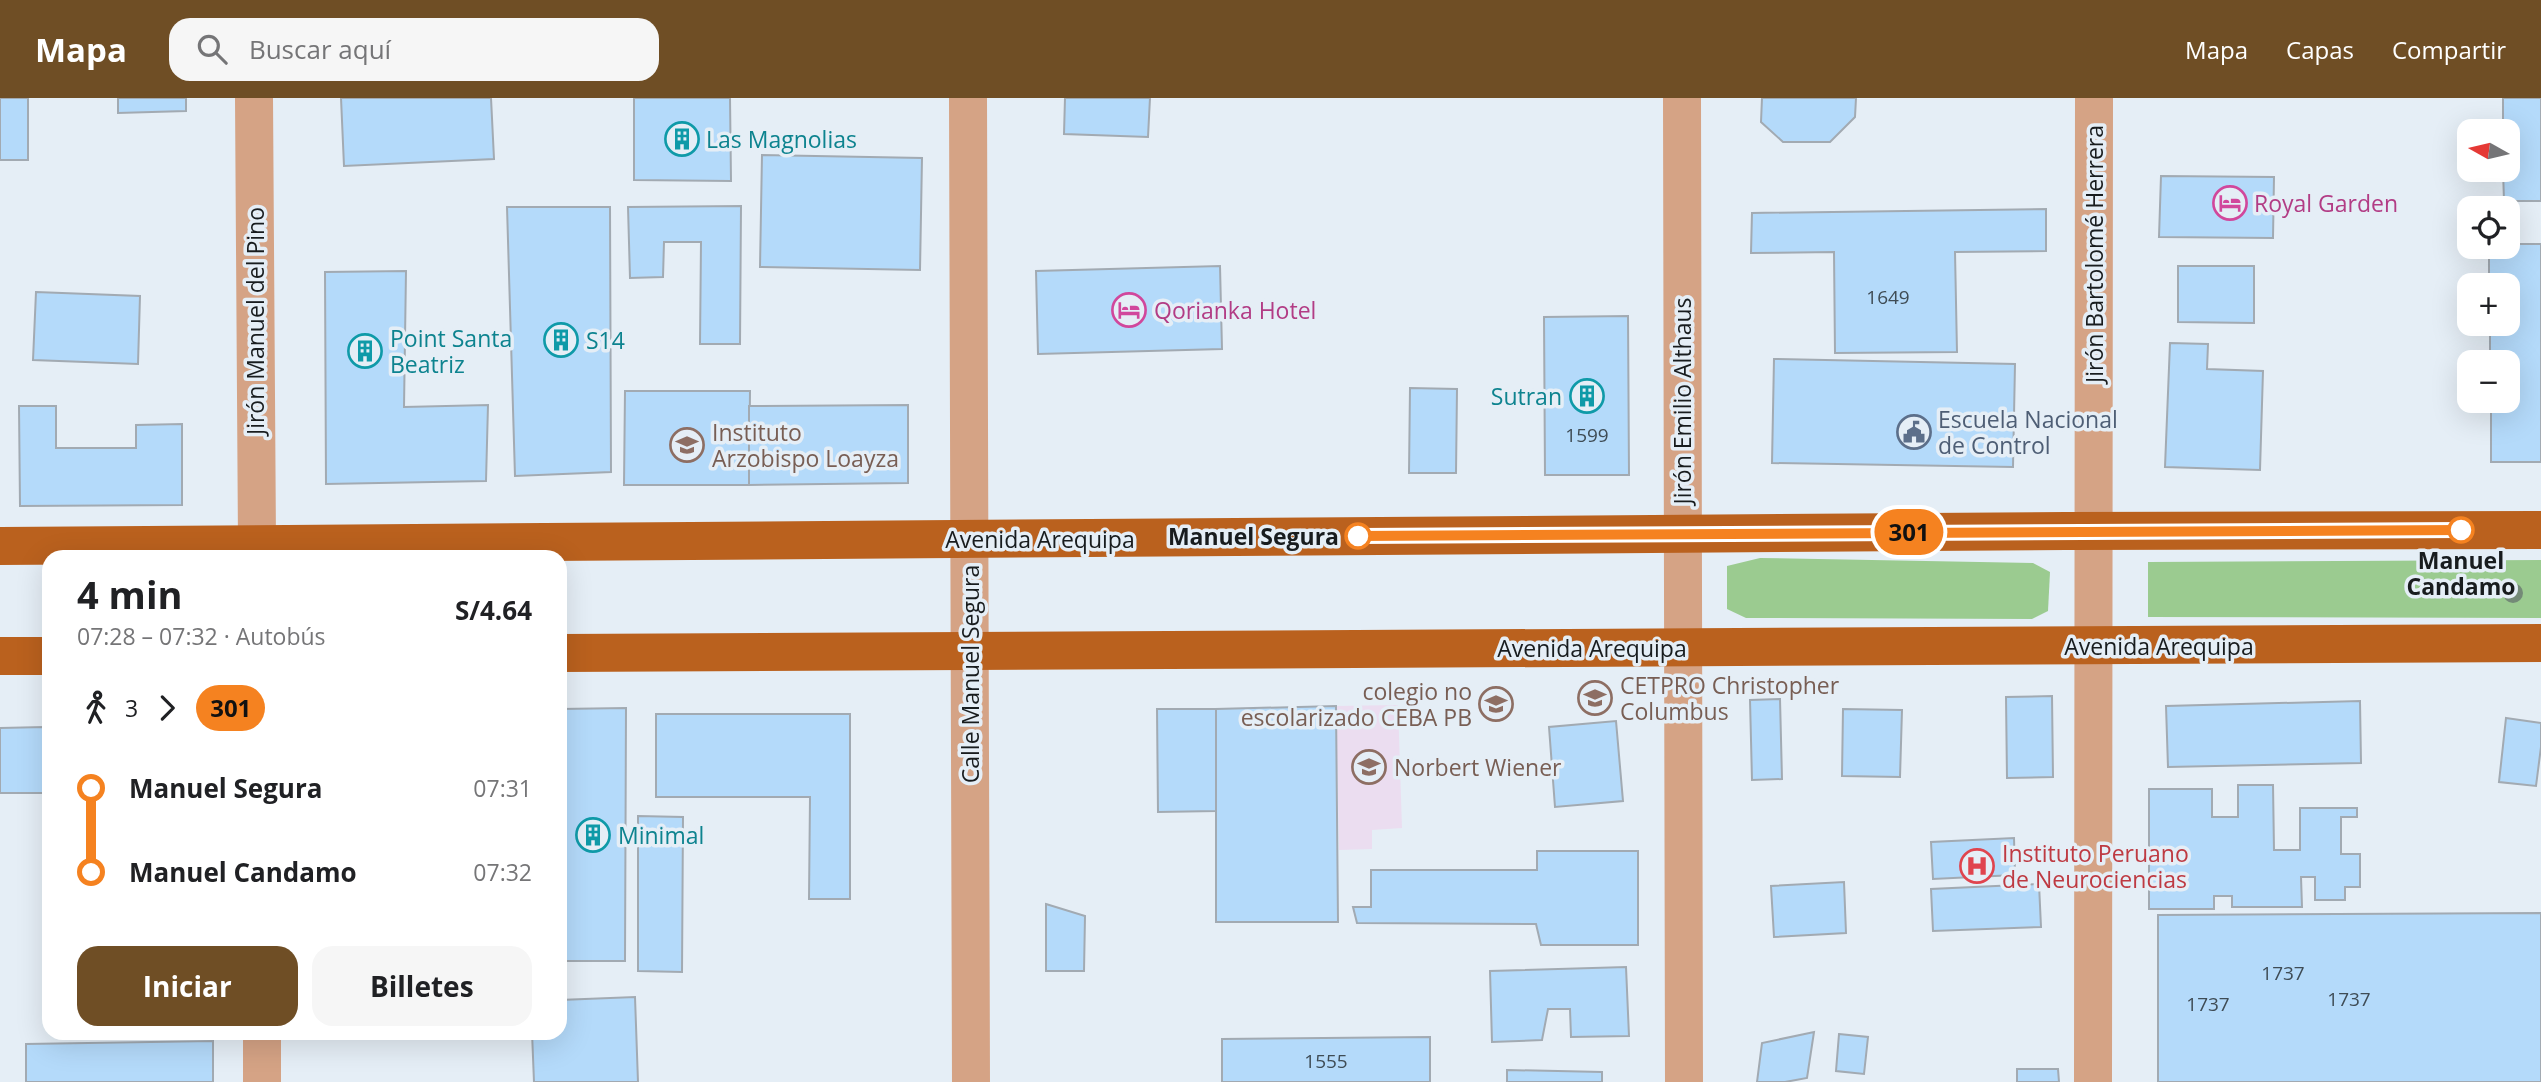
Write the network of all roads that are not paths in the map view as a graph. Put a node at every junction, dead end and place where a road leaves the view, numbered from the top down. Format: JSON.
{"nodes":[{"id":1,"x":254,"y":98,"type":"edge"},
{"id":2,"x":968,"y":98,"type":"edge"},
{"id":3,"x":1682,"y":98,"type":"edge"},
{"id":4,"x":2094,"y":98,"type":"edge"},
{"id":5,"x":2541,"y":530,"type":"edge"},
{"id":6,"x":2094,"y":531,"type":"junction"},
{"id":7,"x":1683,"y":534,"type":"junction"},
{"id":8,"x":969,"y":539,"type":"junction"},
{"id":9,"x":257,"y":544,"type":"junction"},
{"id":10,"x":0,"y":546,"type":"edge"},
{"id":11,"x":2541,"y":643,"type":"edge"},
{"id":12,"x":2093,"y":646,"type":"junction"},
{"id":13,"x":1683,"y":648,"type":"junction"},
{"id":14,"x":970,"y":651,"type":"junction"},
{"id":15,"x":567,"y":653,"type":"edge"},
{"id":16,"x":0,"y":656,"type":"edge"},
{"id":17,"x":42,"y":656,"type":"edge"},
{"id":18,"x":262,"y":1040,"type":"edge"},
{"id":19,"x":262,"y":1082,"type":"edge"},
{"id":20,"x":971,"y":1082,"type":"edge"},
{"id":21,"x":1684,"y":1082,"type":"edge"},
{"id":22,"x":2093,"y":1082,"type":"edge"}],
"edges":[{"from":1,"to":9,"type":"street","name":"Jirón Manuel del Pino"},
{"from":2,"to":8,"type":"street","name":"Calle Manuel Segura"},
{"from":3,"to":7,"type":"street","name":"Jirón Emilio Althaus"},
{"from":4,"to":6,"type":"street","name":"Jirón Bartolomé Herrera"},
{"from":5,"to":6,"type":"main road","name":"Avenida Arequipa"},
{"from":6,"to":7,"type":"main road","name":"Avenida Arequipa"},
{"from":6,"to":12,"type":"street","name":"Jirón Bartolomé Herrera"},
{"from":7,"to":8,"type":"main road","name":"Avenida Arequipa"},
{"from":7,"to":13,"type":"street","name":"Jirón Emilio Althaus"},
{"from":8,"to":9,"type":"main road","name":"Avenida Arequipa"},
{"from":8,"to":14,"type":"street","name":"Calle Manuel Segura"},
{"from":9,"to":10,"type":"main road","name":"Avenida Arequipa"},
{"from":11,"to":12,"type":"main road","name":"Avenida Arequipa"},
{"from":12,"to":13,"type":"main road","name":"Avenida Arequipa"},
{"from":12,"to":22,"type":"street","name":"Jirón Bartolomé Herrera"},
{"from":13,"to":14,"type":"main road","name":"Avenida Arequipa"},
{"from":13,"to":21,"type":"street","name":"Jirón Emilio Althaus"},
{"from":14,"to":15,"type":"main road","name":"Avenida Arequipa"},
{"from":14,"to":20,"type":"street","name":"Calle Manuel Segura"},
{"from":16,"to":17,"type":"main road"},
{"from":18,"to":19,"type":"street"}]}
